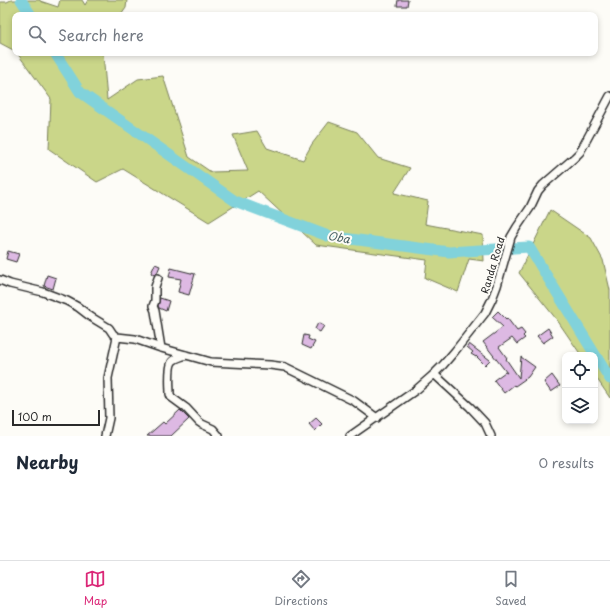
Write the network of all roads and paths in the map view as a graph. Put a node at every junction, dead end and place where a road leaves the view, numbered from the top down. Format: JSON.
{"nodes":[{"id":1,"x":610,"y":96,"type":"edge"},
{"id":2,"x":158,"y":278,"type":"dead end"},
{"id":3,"x":0,"y":280,"type":"edge"},
{"id":4,"x":117,"y":337,"type":"junction"},
{"id":5,"x":161,"y":348,"type":"junction"},
{"id":6,"x":186,"y":355,"type":"junction"},
{"id":7,"x":434,"y":374,"type":"junction"},
{"id":8,"x":377,"y":418,"type":"junction"},
{"id":9,"x":105,"y":436,"type":"edge"},
{"id":10,"x":219,"y":436,"type":"edge"},
{"id":11,"x":350,"y":436,"type":"edge"},
{"id":12,"x":491,"y":436,"type":"edge"}],
"edges":[{"from":1,"to":7,"type":"street","name":"Randa Road"},
{"from":2,"to":5,"type":"street"},
{"from":3,"to":4,"type":"street"},
{"from":4,"to":5,"type":"street"},
{"from":4,"to":9,"type":"street"},
{"from":5,"to":6,"type":"street"},
{"from":6,"to":8,"type":"street"},
{"from":6,"to":10,"type":"street"},
{"from":7,"to":8,"type":"street","name":"Randa Road"},
{"from":7,"to":12,"type":"street"},
{"from":8,"to":11,"type":"street","name":"Randa Road"}]}
